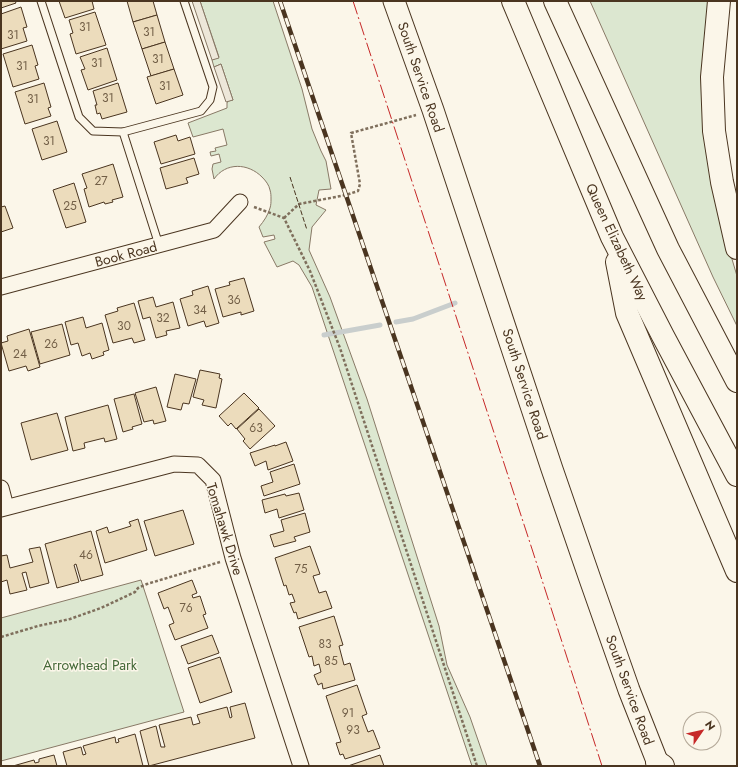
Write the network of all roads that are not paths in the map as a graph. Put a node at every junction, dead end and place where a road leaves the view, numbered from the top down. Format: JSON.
{"nodes":[{"id":1,"x":41,"y":1,"type":"edge"},
{"id":2,"x":184,"y":1,"type":"edge"},
{"id":3,"x":394,"y":1,"type":"edge"},
{"id":4,"x":513,"y":1,"type":"edge"},
{"id":5,"x":555,"y":1,"type":"edge"},
{"id":6,"x":719,"y":1,"type":"edge"},
{"id":7,"x":123,"y":132,"type":"junction"},
{"id":8,"x":240,"y":202,"type":"dead end"},
{"id":9,"x":612,"y":237,"type":"junction"},
{"id":10,"x":159,"y":245,"type":"junction"},
{"id":11,"x":737,"y":248,"type":"edge"},
{"id":12,"x":1,"y":287,"type":"edge"},
{"id":13,"x":737,"y":381,"type":"edge"},
{"id":14,"x":737,"y":475,"type":"edge"},
{"id":15,"x":1,"y":488,"type":"edge"},
{"id":16,"x":4,"y":508,"type":"edge"},
{"id":17,"x":737,"y":571,"type":"edge"},
{"id":18,"x":660,"y":765,"type":"edge"},
{"id":19,"x":301,"y":766,"type":"edge"}],
"edges":[{"from":1,"to":7,"type":"lane"},
{"from":2,"to":7,"type":"lane"},
{"from":3,"to":18,"type":"street","name":"South Service Road"},
{"from":4,"to":9,"type":"highway","name":"Queen Elizabeth Way"},
{"from":5,"to":13,"type":"highway"},
{"from":6,"to":11,"type":"highway"},
{"from":7,"to":10,"type":"lane"},
{"from":8,"to":10,"type":"street","name":"Book Road"},
{"from":9,"to":14,"type":"highway","name":"Queen Elizabeth Way"},
{"from":9,"to":17,"type":"highway"},
{"from":10,"to":12,"type":"street","name":"Book Road"},
{"from":15,"to":16,"type":"street"},
{"from":16,"to":19,"type":"street","name":"Tomahawk Drive"}]}
